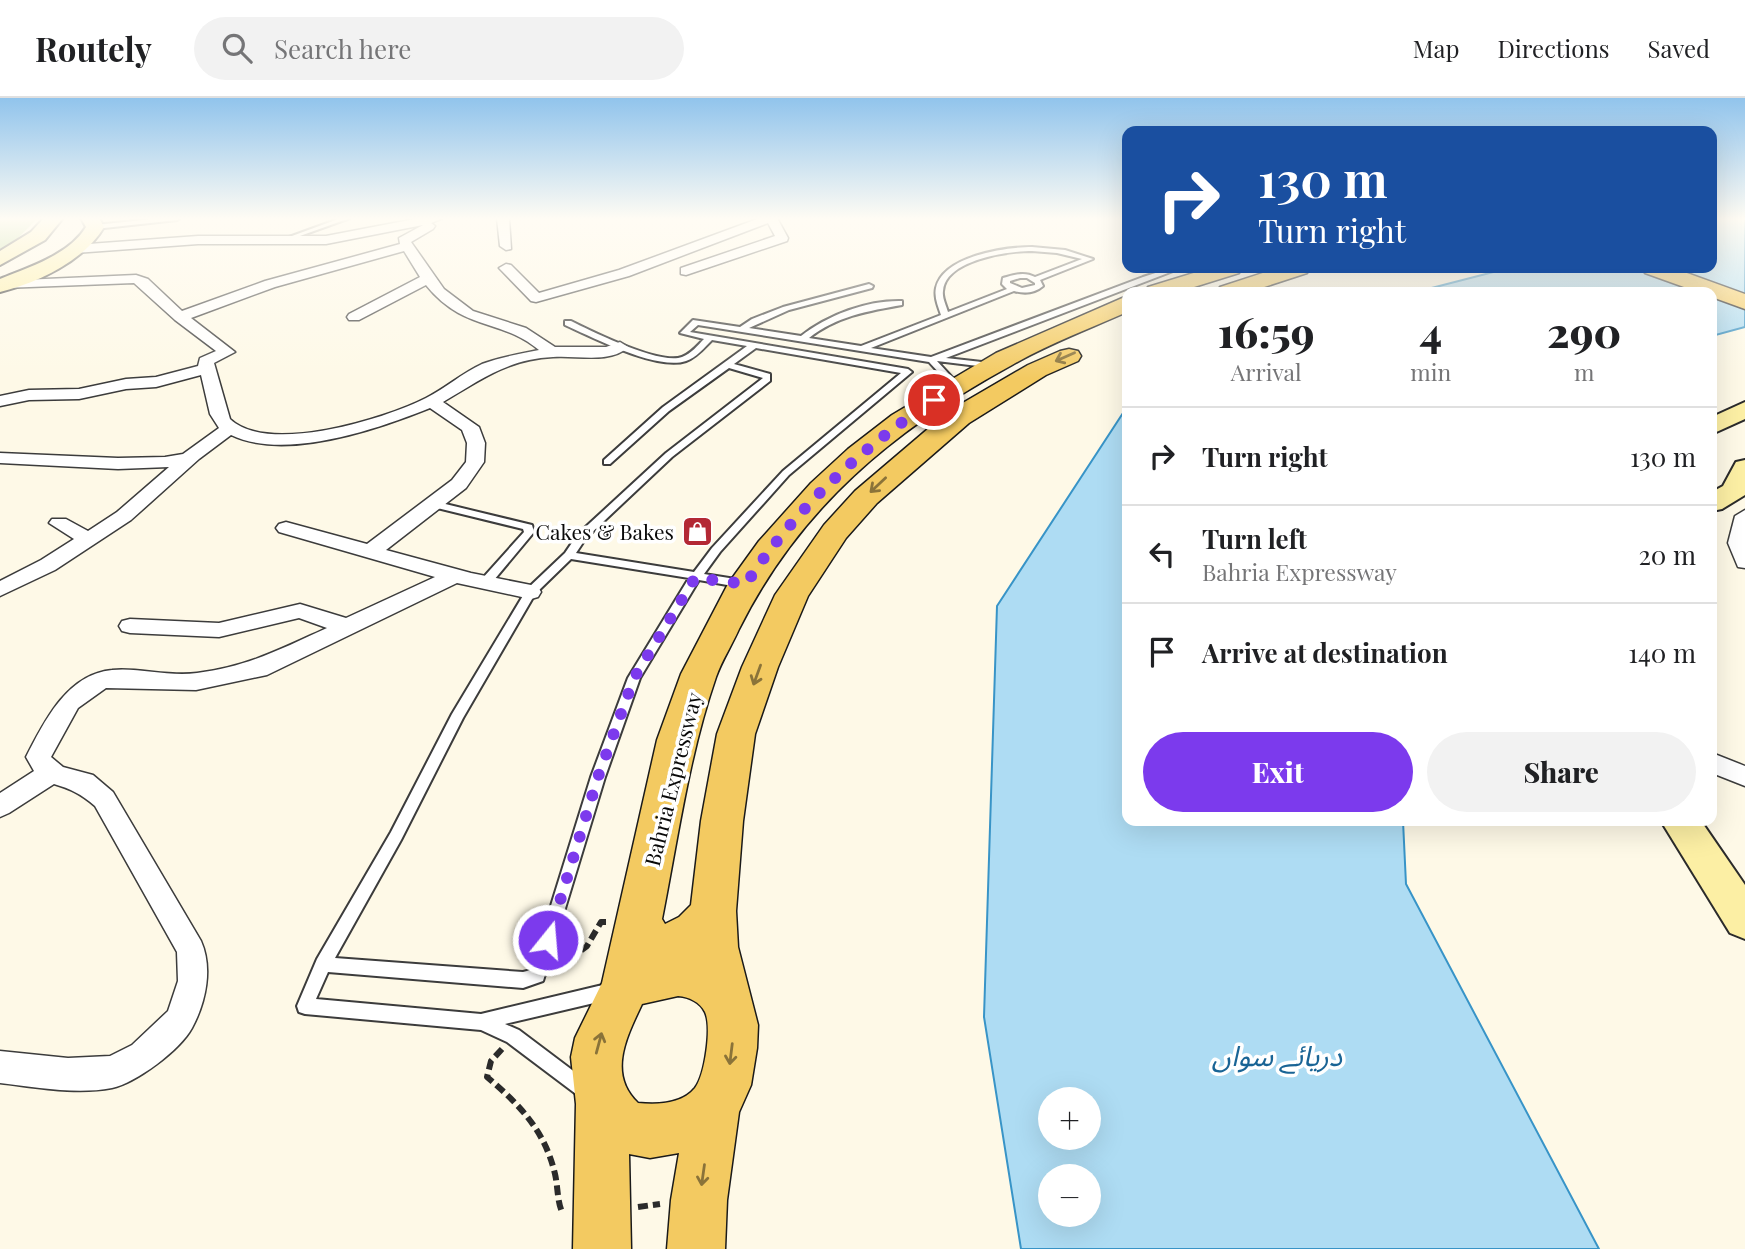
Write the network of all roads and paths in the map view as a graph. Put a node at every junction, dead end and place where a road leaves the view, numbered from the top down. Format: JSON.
{"nodes":[{"id":1,"x":29,"y":272,"type":"edge"},
{"id":2,"x":314,"y":272,"type":"edge"},
{"id":3,"x":340,"y":272,"type":"edge"},
{"id":4,"x":425,"y":272,"type":"edge"},
{"id":5,"x":510,"y":272,"type":"edge"},
{"id":6,"x":628,"y":272,"type":"edge"},
{"id":7,"x":949,"y":272,"type":"edge"},
{"id":8,"x":1055,"y":272,"type":"edge"},
{"id":9,"x":1162,"y":273,"type":"edge"},
{"id":10,"x":1215,"y":273,"type":"edge"},
{"id":11,"x":1284,"y":273,"type":"edge"},
{"id":12,"x":1667,"y":273,"type":"edge"},
{"id":13,"x":1686,"y":273,"type":"edge"},
{"id":14,"x":429,"y":277,"type":"junction"},
{"id":15,"x":1035,"y":279,"type":"junction"},
{"id":16,"x":350,"y":282,"type":"dead end"},
{"id":17,"x":2,"y":285,"type":"edge"},
{"id":18,"x":869,"y":286,"type":"dead end"},
{"id":19,"x":1172,"y":287,"type":"edge"},
{"id":20,"x":1243,"y":287,"type":"edge"},
{"id":21,"x":1704,"y":287,"type":"edge"},
{"id":22,"x":1013,"y":289,"type":"junction"},
{"id":23,"x":1717,"y":292,"type":"edge"},
{"id":24,"x":1745,"y":295,"type":"edge"},
{"id":25,"x":1745,"y":302,"type":"edge"},
{"id":26,"x":899,"y":303,"type":"dead end"},
{"id":27,"x":1122,"y":305,"type":"edge"},
{"id":28,"x":945,"y":316,"type":"junction"},
{"id":29,"x":180,"y":317,"type":"junction"},
{"id":30,"x":354,"y":317,"type":"dead end"},
{"id":31,"x":568,"y":323,"type":"dead end"},
{"id":32,"x":743,"y":328,"type":"junction"},
{"id":33,"x":1122,"y":331,"type":"edge"},
{"id":34,"x":710,"y":338,"type":"junction"},
{"id":35,"x":804,"y":338,"type":"junction"},
{"id":36,"x":753,"y":346,"type":"junction"},
{"id":37,"x":620,"y":347,"type":"junction"},
{"id":38,"x":862,"y":349,"type":"junction"},
{"id":39,"x":551,"y":352,"type":"junction"},
{"id":40,"x":885,"y":352,"type":"junction"},
{"id":41,"x":932,"y":360,"type":"junction"},
{"id":42,"x":729,"y":365,"type":"junction"},
{"id":43,"x":875,"y":365,"type":"junction"},
{"id":44,"x":991,"y":366,"type":"junction"},
{"id":45,"x":206,"y":369,"type":"junction"},
{"id":46,"x":956,"y":386,"type":"junction"},
{"id":47,"x":0,"y":401,"type":"edge"},
{"id":48,"x":432,"y":402,"type":"junction"},
{"id":49,"x":1745,"y":409,"type":"edge"},
{"id":50,"x":1717,"y":424,"type":"edge"},
{"id":51,"x":229,"y":429,"type":"junction"},
{"id":52,"x":0,"y":458,"type":"edge"},
{"id":53,"x":189,"y":459,"type":"junction"},
{"id":54,"x":607,"y":462,"type":"dead end"},
{"id":55,"x":433,"y":504,"type":"junction"},
{"id":56,"x":1745,"y":516,"type":"edge"},
{"id":57,"x":59,"y":523,"type":"dead end"},
{"id":58,"x":286,"y":528,"type":"dead end"},
{"id":59,"x":88,"y":539,"type":"junction"},
{"id":60,"x":371,"y":551,"type":"junction"},
{"id":61,"x":569,"y":555,"type":"junction"},
{"id":62,"x":1745,"y":562,"type":"edge"},
{"id":63,"x":454,"y":576,"type":"junction"},
{"id":64,"x":695,"y":578,"type":"junction"},
{"id":65,"x":485,"y":583,"type":"junction"},
{"id":66,"x":746,"y":584,"type":"junction"},
{"id":67,"x":0,"y":589,"type":"edge"},
{"id":68,"x":531,"y":592,"type":"junction"},
{"id":69,"x":130,"y":626,"type":"dead end"},
{"id":70,"x":349,"y":627,"type":"junction"},
{"id":71,"x":1717,"y":765,"type":"edge"},
{"id":72,"x":52,"y":772,"type":"junction"},
{"id":73,"x":1745,"y":776,"type":"edge"},
{"id":74,"x":0,"y":806,"type":"edge"},
{"id":75,"x":1683,"y":826,"type":"edge"},
{"id":76,"x":713,"y":911,"type":"junction"},
{"id":77,"x":639,"y":918,"type":"junction"},
{"id":78,"x":1745,"y":920,"type":"edge"},
{"id":79,"x":323,"y":964,"type":"junction"},
{"id":80,"x":625,"y":988,"type":"junction"},
{"id":81,"x":725,"y":998,"type":"junction"},
{"id":82,"x":481,"y":1022,"type":"junction"},
{"id":83,"x":0,"y":1067,"type":"edge"},
{"id":84,"x":602,"y":1104,"type":"junction"},
{"id":85,"x":713,"y":1108,"type":"junction"},
{"id":86,"x":602,"y":1249,"type":"edge"},
{"id":87,"x":696,"y":1249,"type":"edge"}],
"edges":[{"from":1,"to":17,"type":"street"},
{"from":2,"to":29,"type":"street"},
{"from":3,"to":16,"type":"street"},
{"from":4,"to":14,"type":"street"},
{"from":5,"to":6,"type":"street"},
{"from":7,"to":28,"type":"lane"},
{"from":8,"to":15,"type":"lane"},
{"from":9,"to":41,"type":"lane"},
{"from":10,"to":19,"type":"main road"},
{"from":11,"to":20,"type":"main road"},
{"from":12,"to":21,"type":"main road"},
{"from":13,"to":24,"type":"main road"},
{"from":14,"to":30,"type":"street"},
{"from":14,"to":39,"type":"street"},
{"from":15,"to":22,"type":"lane"},
{"from":15,"to":22,"type":"lane"},
{"from":17,"to":29,"type":"street"},
{"from":18,"to":32,"type":"lane"},
{"from":22,"to":28,"type":"lane"},
{"from":23,"to":25,"type":"main road"},
{"from":26,"to":35,"type":"lane"},
{"from":27,"to":44,"type":"main road","name":"Bahria Expressway"},
{"from":28,"to":38,"type":"lane"},
{"from":29,"to":45,"type":"street"},
{"from":31,"to":37,"type":"lane"},
{"from":32,"to":34,"type":"lane"},
{"from":32,"to":35,"type":"lane"},
{"from":33,"to":76,"type":"main road","one_way":true},
{"from":34,"to":36,"type":"lane"},
{"from":34,"to":37,"type":"lane"},
{"from":35,"to":38,"type":"lane"},
{"from":36,"to":42,"type":"lane"},
{"from":36,"to":43,"type":"lane"},
{"from":37,"to":39,"type":"street"},
{"from":38,"to":40,"type":"lane"},
{"from":39,"to":48,"type":"street"},
{"from":40,"to":41,"type":"lane"},
{"from":40,"to":43,"type":"lane"},
{"from":41,"to":44,"type":"lane"},
{"from":41,"to":46,"type":"lane"},
{"from":42,"to":54,"type":"lane"},
{"from":42,"to":61,"type":"lane"},
{"from":43,"to":64,"type":"lane"},
{"from":44,"to":46,"type":"main road","name":"Bahria Expressway"},
{"from":45,"to":47,"type":"street"},
{"from":45,"to":51,"type":"street"},
{"from":46,"to":66,"type":"main road","name":"Bahria Expressway"},
{"from":48,"to":51,"type":"street"},
{"from":48,"to":55,"type":"street"},
{"from":49,"to":50,"type":"street"},
{"from":51,"to":53,"type":"street"},
{"from":52,"to":53,"type":"street"},
{"from":53,"to":59,"type":"street"},
{"from":55,"to":60,"type":"street"},
{"from":55,"to":65,"type":"lane"},
{"from":56,"to":62,"type":"street"},
{"from":57,"to":59,"type":"street"},
{"from":58,"to":60,"type":"street"},
{"from":59,"to":67,"type":"street"},
{"from":60,"to":63,"type":"street"},
{"from":61,"to":64,"type":"lane"},
{"from":61,"to":68,"type":"lane"},
{"from":63,"to":65,"type":"street"},
{"from":63,"to":70,"type":"street"},
{"from":64,"to":66,"type":"lane"},
{"from":64,"to":79,"type":"lane"},
{"from":65,"to":68,"type":"street"},
{"from":66,"to":77,"type":"main road","name":"Bahria Expressway"},
{"from":68,"to":79,"type":"lane"},
{"from":69,"to":70,"type":"street"},
{"from":70,"to":72,"type":"street"},
{"from":71,"to":73,"type":"street"},
{"from":72,"to":74,"type":"street"},
{"from":72,"to":83,"type":"street"},
{"from":75,"to":78,"type":"street"},
{"from":76,"to":77,"type":"main road"},
{"from":76,"to":81,"type":"main road"},
{"from":77,"to":80,"type":"main road","name":"Bahria Expressway"},
{"from":79,"to":82,"type":"lane"},
{"from":80,"to":81,"type":"main road"},
{"from":80,"to":82,"type":"lane"},
{"from":84,"to":80,"type":"main road","name":"Bahria Expressway","one_way":true},
{"from":81,"to":85,"type":"main road","one_way":true},
{"from":82,"to":84,"type":"lane"},
{"from":84,"to":85,"type":"main road"},
{"from":84,"to":86,"type":"main road","name":"Bahria Expressway"},
{"from":85,"to":87,"type":"main road","one_way":true}]}
